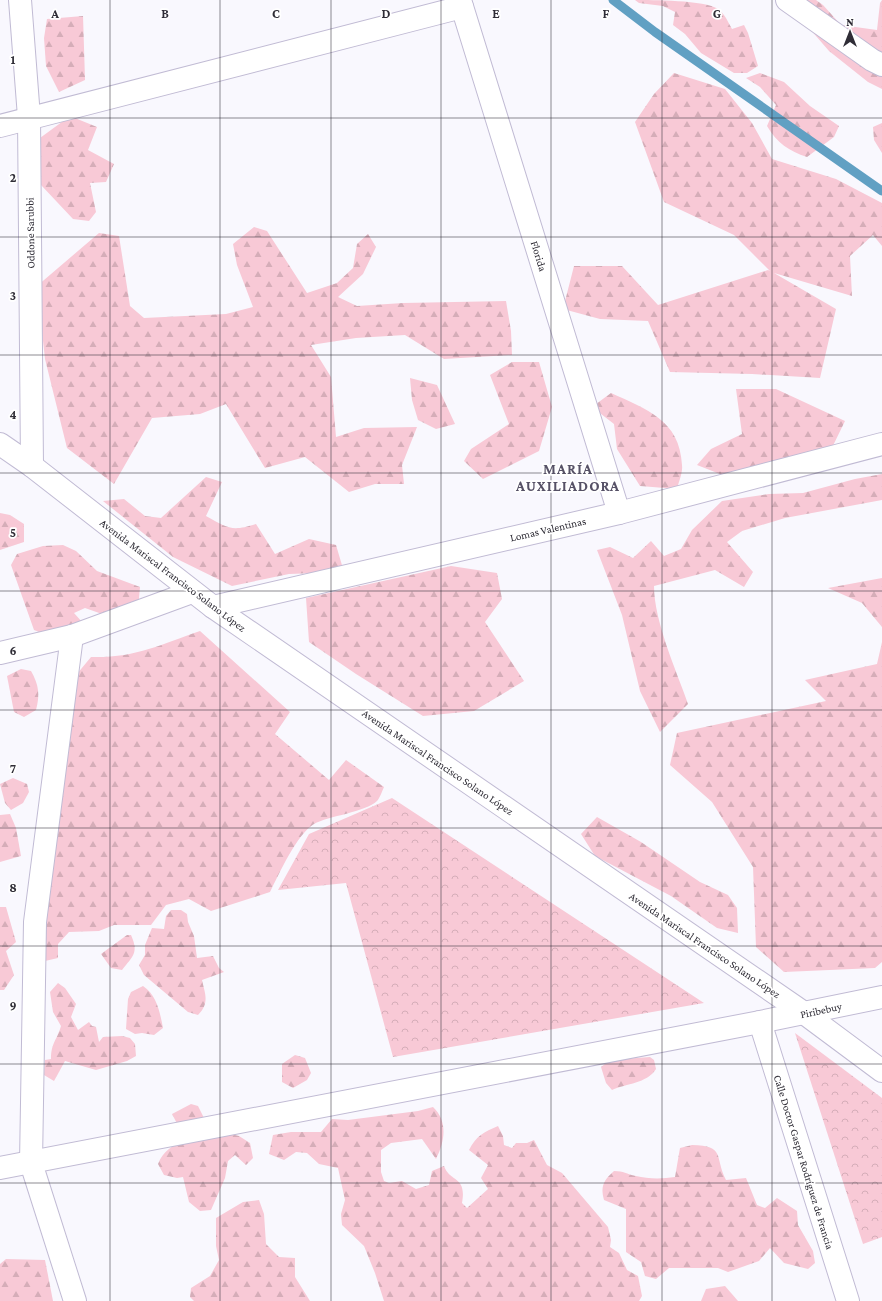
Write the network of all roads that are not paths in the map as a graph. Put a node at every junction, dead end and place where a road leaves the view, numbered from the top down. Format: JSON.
{"nodes":[{"id":1,"x":20,"y":0,"type":"edge"},
{"id":2,"x":787,"y":0,"type":"edge"},
{"id":3,"x":461,"y":3,"type":"edge"},
{"id":4,"x":882,"y":65,"type":"edge"},
{"id":5,"x":29,"y":117,"type":"junction"},
{"id":6,"x":0,"y":126,"type":"edge"},
{"id":7,"x":0,"y":444,"type":"edge"},
{"id":8,"x":882,"y":444,"type":"edge"},
{"id":9,"x":32,"y":466,"type":"junction"},
{"id":10,"x":619,"y":513,"type":"junction"},
{"id":11,"x":192,"y":592,"type":"junction"},
{"id":12,"x":213,"y":607,"type":"junction"},
{"id":13,"x":72,"y":636,"type":"junction"},
{"id":14,"x":0,"y":653,"type":"edge"},
{"id":15,"x":882,"y":997,"type":"edge"},
{"id":16,"x":804,"y":1013,"type":"junction"},
{"id":17,"x":760,"y":1022,"type":"junction"},
{"id":18,"x":882,"y":1071,"type":"edge"},
{"id":19,"x":31,"y":1162,"type":"junction"},
{"id":20,"x":0,"y":1168,"type":"edge"},
{"id":21,"x":75,"y":1301,"type":"edge"},
{"id":22,"x":848,"y":1301,"type":"edge"}],
"edges":[{"from":1,"to":5,"type":"street","name":"Oddone Sarubbi"},
{"from":2,"to":4,"type":"street"},
{"from":3,"to":5,"type":"street"},
{"from":3,"to":10,"type":"street","name":"Florida"},
{"from":5,"to":6,"type":"street"},
{"from":5,"to":9,"type":"street","name":"Oddone Sarubbi"},
{"from":7,"to":9,"type":"street","name":"Avenida Mariscal Francisco Solano López"},
{"from":8,"to":10,"type":"street","name":"Lomas Valentinas"},
{"from":9,"to":11,"type":"street","name":"Avenida Mariscal Francisco Solano López"},
{"from":10,"to":12,"type":"street","name":"Lomas Valentinas"},
{"from":11,"to":12,"type":"street","name":"Avenida Mariscal Francisco Solano López"},
{"from":11,"to":13,"type":"street"},
{"from":12,"to":16,"type":"street","name":"Avenida Mariscal Francisco Solano López"},
{"from":13,"to":14,"type":"street"},
{"from":13,"to":19,"type":"street"},
{"from":15,"to":16,"type":"street","name":"Piribebuy"},
{"from":16,"to":17,"type":"street","name":"Piribebuy"},
{"from":16,"to":18,"type":"street","name":"Avenida Mariscal Francisco Solano López"},
{"from":17,"to":19,"type":"street","name":"Piribebuy"},
{"from":17,"to":22,"type":"street","name":"Calle Doctor Gaspar Rodríguez de Francia"},
{"from":19,"to":20,"type":"street","name":"Piribebuy"},
{"from":19,"to":21,"type":"street"}]}
